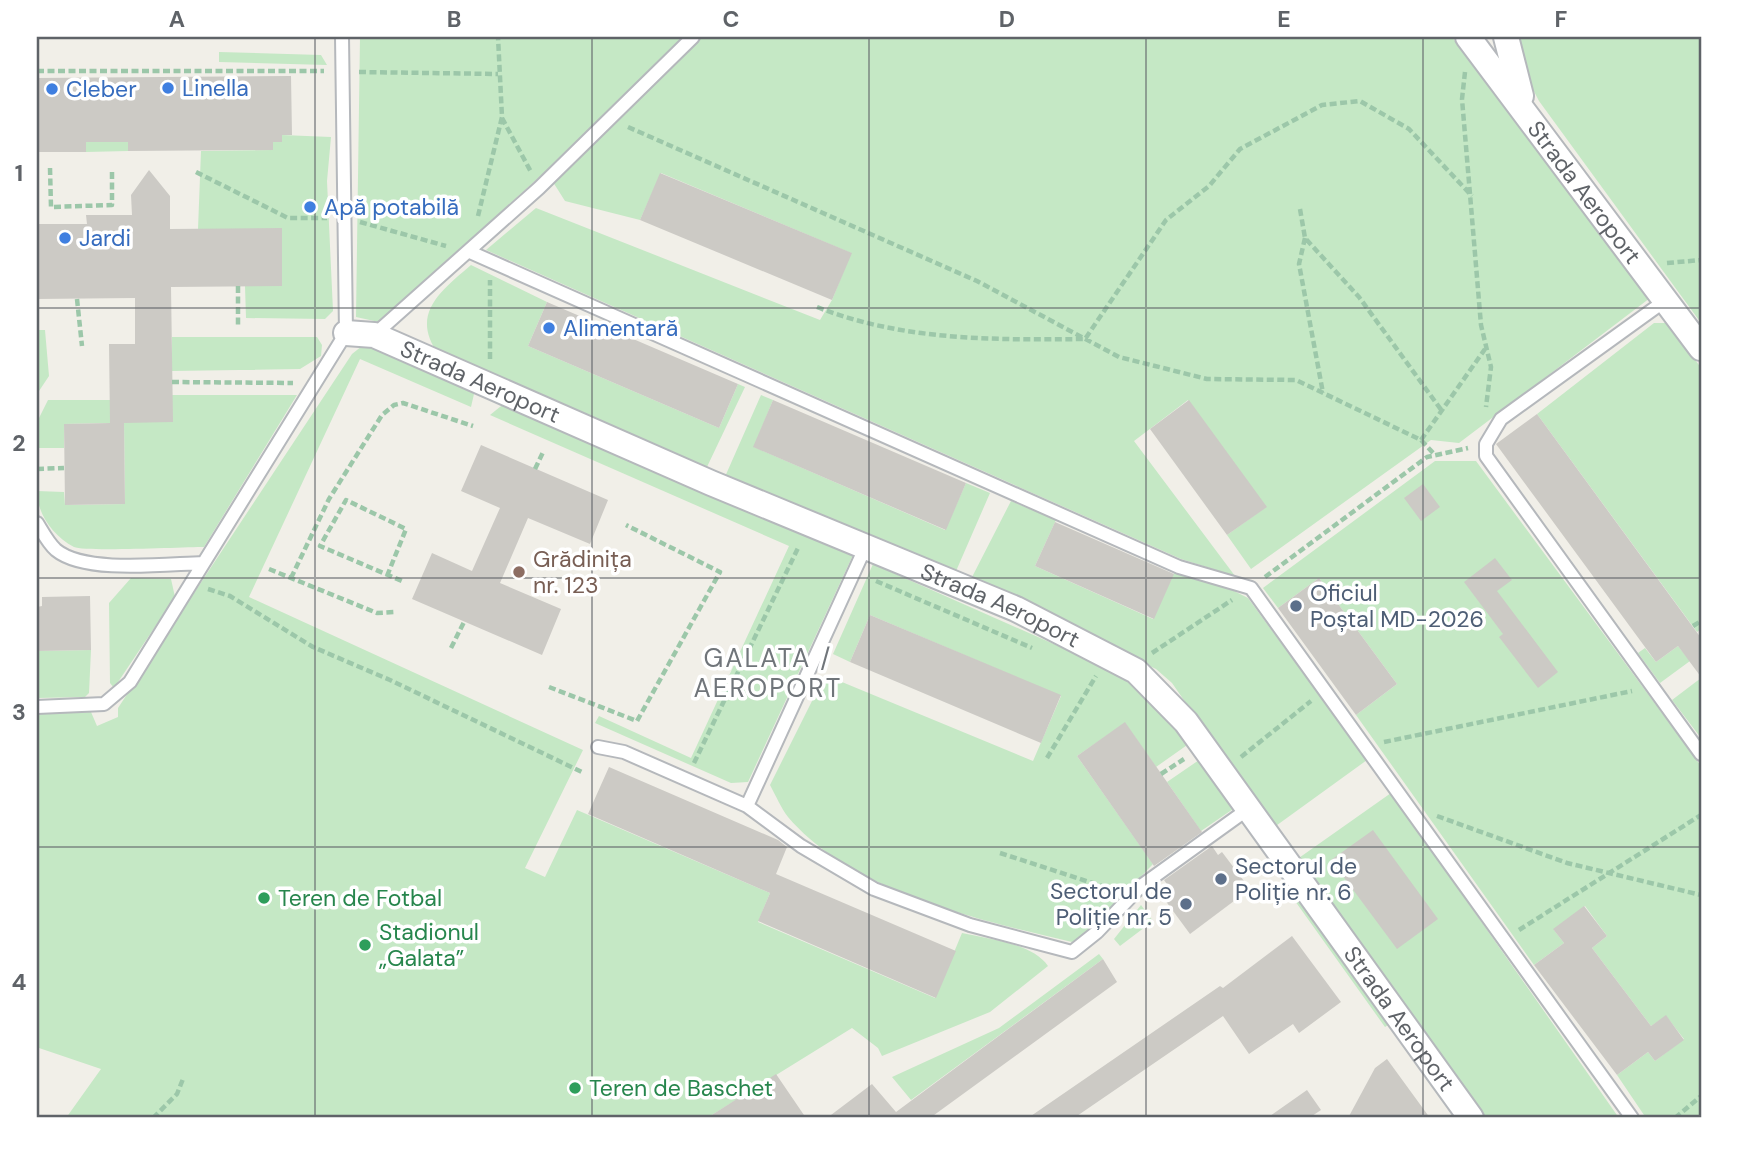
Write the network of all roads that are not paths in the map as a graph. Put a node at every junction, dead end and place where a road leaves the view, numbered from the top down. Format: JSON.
{"nodes":[{"id":1,"x":342,"y":37,"type":"edge"},
{"id":2,"x":693,"y":37,"type":"edge"},
{"id":3,"x":1506,"y":37,"type":"edge"},
{"id":4,"x":1473,"y":43,"type":"edge"},
{"id":5,"x":1525,"y":110,"type":"junction"},
{"id":6,"x":470,"y":252,"type":"junction"},
{"id":7,"x":1666,"y":300,"type":"junction"},
{"id":8,"x":346,"y":333,"type":"junction"},
{"id":9,"x":374,"y":335,"type":"junction"},
{"id":10,"x":1701,"y":348,"type":"edge"},
{"id":11,"x":37,"y":523,"type":"edge"},
{"id":12,"x":865,"y":548,"type":"junction"},
{"id":13,"x":203,"y":563,"type":"junction"},
{"id":14,"x":37,"y":707,"type":"edge"},
{"id":15,"x":598,"y":747,"type":"dead end"},
{"id":16,"x":1701,"y":754,"type":"edge"},
{"id":17,"x":747,"y":806,"type":"junction"},
{"id":18,"x":1248,"y":809,"type":"junction"},
{"id":19,"x":1471,"y":1118,"type":"edge"},
{"id":20,"x":1632,"y":1118,"type":"edge"}],
"edges":[{"from":1,"to":8,"type":"lane"},
{"from":2,"to":6,"type":"lane"},
{"from":3,"to":5,"type":"street"},
{"from":4,"to":5,"type":"street","name":"Strada Aeroport"},
{"from":5,"to":7,"type":"street","name":"Strada Aeroport"},
{"from":6,"to":9,"type":"lane"},
{"from":6,"to":20,"type":"lane"},
{"from":7,"to":10,"type":"street","name":"Strada Aeroport"},
{"from":7,"to":16,"type":"lane"},
{"from":8,"to":9,"type":"street","name":"Strada Aeroport"},
{"from":8,"to":13,"type":"lane"},
{"from":9,"to":12,"type":"street","name":"Strada Aeroport"},
{"from":11,"to":13,"type":"lane"},
{"from":12,"to":17,"type":"lane"},
{"from":12,"to":18,"type":"street","name":"Strada Aeroport"},
{"from":13,"to":14,"type":"lane"},
{"from":15,"to":17,"type":"lane"},
{"from":17,"to":18,"type":"lane"},
{"from":18,"to":19,"type":"street","name":"Strada Aeroport"}]}
